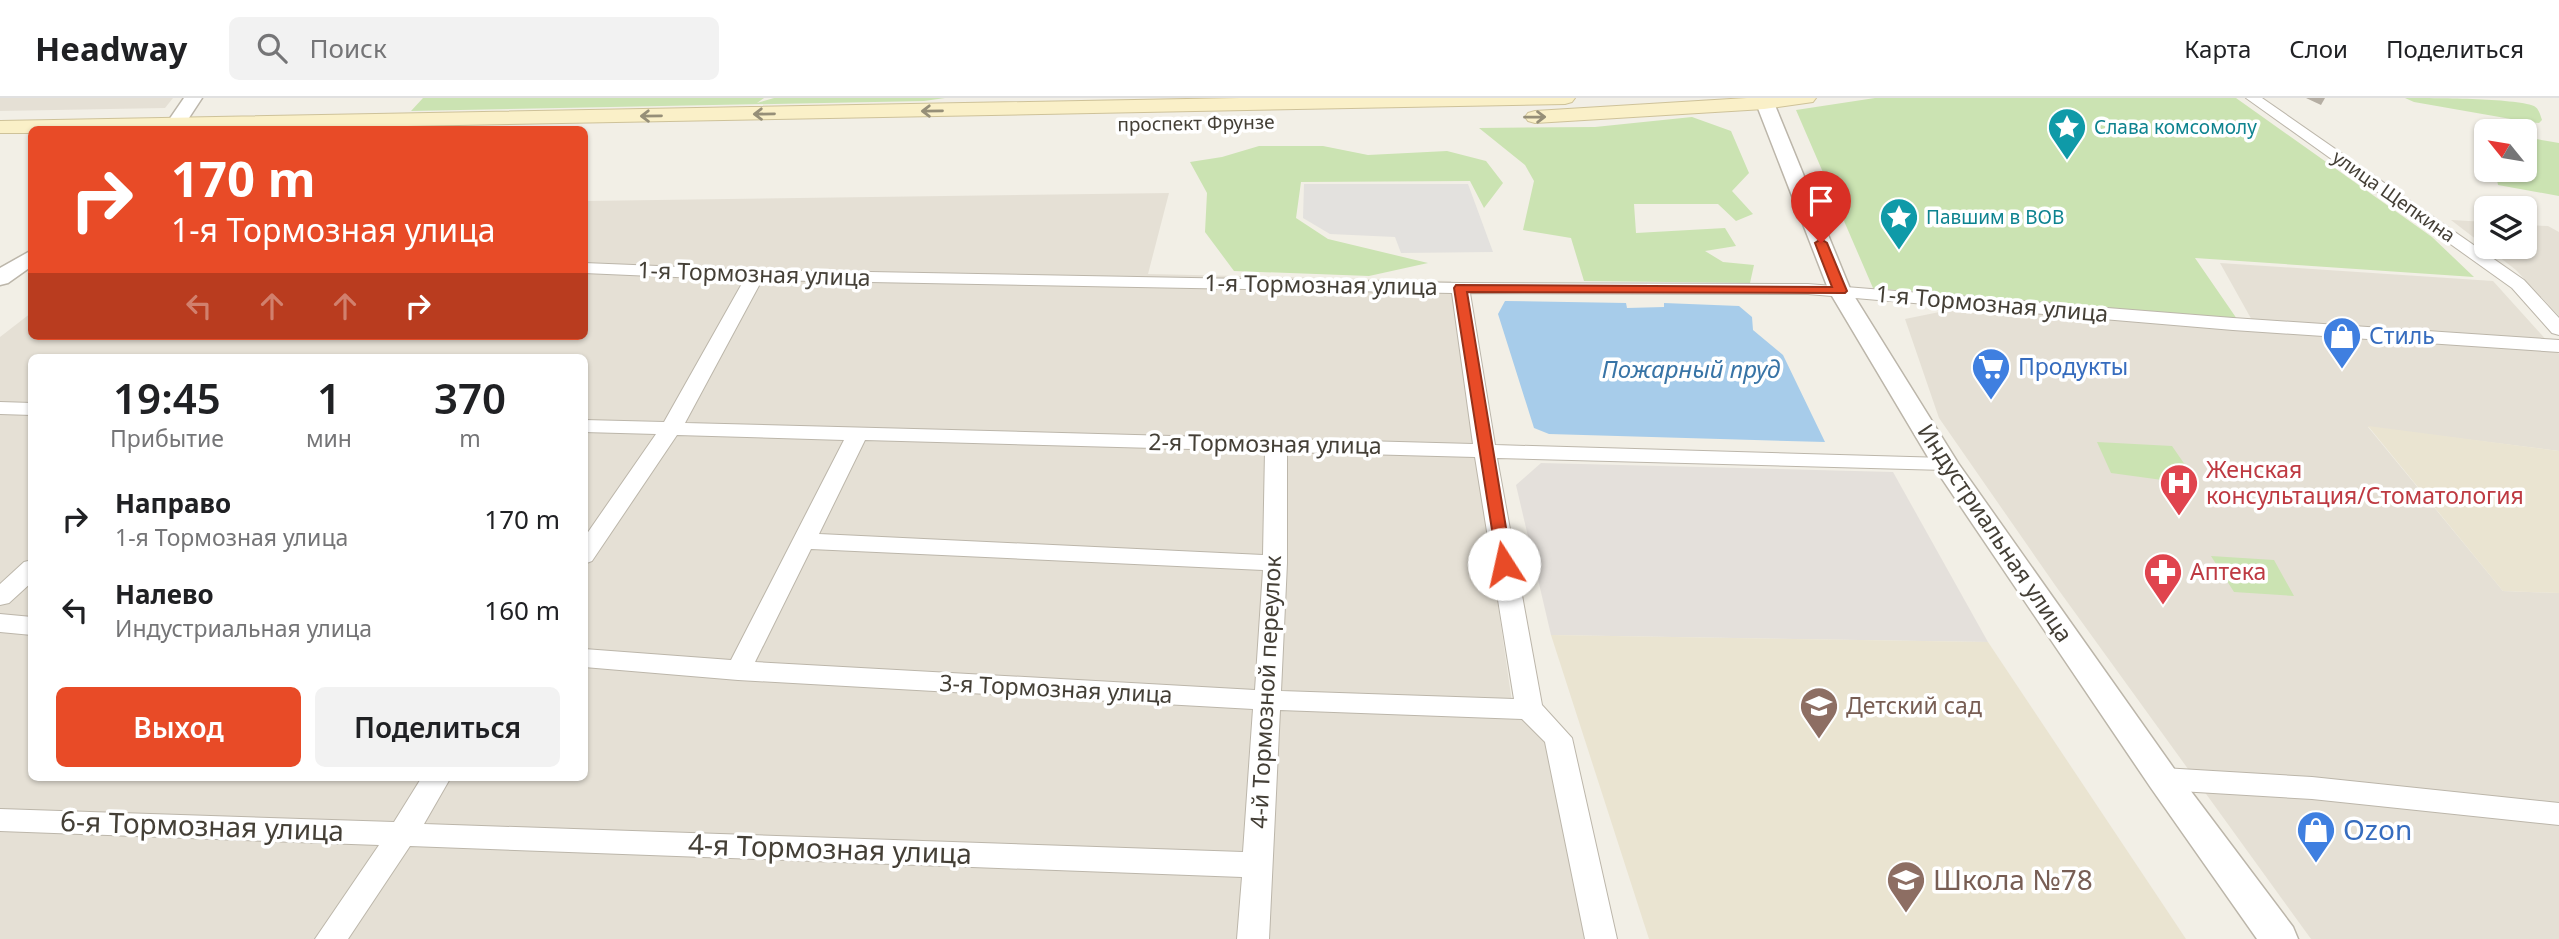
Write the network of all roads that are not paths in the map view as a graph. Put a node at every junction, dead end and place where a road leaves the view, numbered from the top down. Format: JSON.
{"nodes":[{"id":1,"x":193,"y":98,"type":"edge"},
{"id":2,"x":1565,"y":98,"type":"edge"},
{"id":3,"x":1806,"y":98,"type":"edge"},
{"id":4,"x":2253,"y":98,"type":"edge"},
{"id":5,"x":1763,"y":101,"type":"edge"},
{"id":6,"x":173,"y":126,"type":"edge"},
{"id":7,"x":220,"y":126,"type":"edge"},
{"id":8,"x":0,"y":127,"type":"edge"},
{"id":9,"x":28,"y":127,"type":"edge"},
{"id":10,"x":588,"y":134,"type":"edge"},
{"id":11,"x":0,"y":145,"type":"edge"},
{"id":12,"x":28,"y":145,"type":"edge"},
{"id":13,"x":28,"y":259,"type":"edge"},
{"id":14,"x":588,"y":268,"type":"edge"},
{"id":15,"x":756,"y":275,"type":"junction"},
{"id":16,"x":0,"y":278,"type":"edge"},
{"id":17,"x":1460,"y":288,"type":"junction"},
{"id":18,"x":1840,"y":291,"type":"junction"},
{"id":19,"x":2559,"y":329,"type":"edge"},
{"id":20,"x":2559,"y":346,"type":"edge"},
{"id":21,"x":0,"y":408,"type":"edge"},
{"id":22,"x":28,"y":410,"type":"edge"},
{"id":23,"x":588,"y":426,"type":"edge"},
{"id":24,"x":671,"y":427,"type":"junction"},
{"id":25,"x":859,"y":433,"type":"junction"},
{"id":26,"x":1276,"y":445,"type":"junction"},
{"id":27,"x":1487,"y":450,"type":"junction"},
{"id":28,"x":1945,"y":464,"type":"junction"},
{"id":29,"x":805,"y":541,"type":"junction"},
{"id":30,"x":588,"y":550,"type":"edge"},
{"id":31,"x":1275,"y":563,"type":"junction"},
{"id":32,"x":28,"y":572,"type":"edge"},
{"id":33,"x":0,"y":597,"type":"edge"},
{"id":34,"x":0,"y":623,"type":"edge"},
{"id":35,"x":28,"y":626,"type":"edge"},
{"id":36,"x":588,"y":658,"type":"edge"},
{"id":37,"x":738,"y":671,"type":"junction"},
{"id":38,"x":1266,"y":702,"type":"junction"},
{"id":39,"x":1529,"y":709,"type":"junction"},
{"id":40,"x":2163,"y":779,"type":"junction"},
{"id":41,"x":435,"y":781,"type":"edge"},
{"id":42,"x":2559,"y":814,"type":"edge"},
{"id":43,"x":0,"y":820,"type":"edge"},
{"id":44,"x":403,"y":833,"type":"junction"},
{"id":45,"x":1256,"y":865,"type":"junction"},
{"id":46,"x":331,"y":939,"type":"edge"},
{"id":47,"x":1253,"y":939,"type":"edge"},
{"id":48,"x":1601,"y":939,"type":"edge"},
{"id":49,"x":2279,"y":939,"type":"edge"}],
"edges":[{"from":1,"to":6,"type":"street"},
{"from":2,"to":7,"type":"main road","name":"проспект Фрунзе","one_way":true},
{"from":3,"to":5,"type":"main road","name":"проспект Фрунзе"},
{"from":4,"to":19,"type":"street","name":"улица Щепкина"},
{"from":10,"to":5,"type":"main road","name":"проспект Фрунзе","one_way":true},
{"from":5,"to":18,"type":"street","name":"Индустриальная улица"},
{"from":8,"to":9,"type":"main road","name":"проспект Фрунзе"},
{"from":11,"to":12,"type":"main road"},
{"from":13,"to":16,"type":"street"},
{"from":14,"to":15,"type":"street","name":"1-я Тормозная улица"},
{"from":15,"to":17,"type":"street","name":"1-я Тормозная улица"},
{"from":15,"to":24,"type":"street"},
{"from":17,"to":18,"type":"street","name":"1-я Тормозная улица"},
{"from":17,"to":27,"type":"street"},
{"from":18,"to":20,"type":"street","name":"1-я Тормозная улица"},
{"from":18,"to":28,"type":"street","name":"Индустриальная улица"},
{"from":21,"to":22,"type":"street"},
{"from":23,"to":24,"type":"street","name":"2-я Тормозная улица"},
{"from":24,"to":25,"type":"street","name":"2-я Тормозная улица"},
{"from":24,"to":30,"type":"street"},
{"from":25,"to":26,"type":"street","name":"2-я Тормозная улица"},
{"from":25,"to":29,"type":"street"},
{"from":26,"to":27,"type":"street","name":"2-я Тормозная улица"},
{"from":26,"to":31,"type":"street","name":"4-й Тормозной переулок"},
{"from":27,"to":28,"type":"street","name":"2-я Тормозная улица"},
{"from":27,"to":39,"type":"street"},
{"from":28,"to":40,"type":"street","name":"Индустриальная улица"},
{"from":29,"to":31,"type":"street"},
{"from":29,"to":37,"type":"street"},
{"from":31,"to":38,"type":"street","name":"4-й Тормозной переулок"},
{"from":32,"to":33,"type":"street"},
{"from":34,"to":35,"type":"street"},
{"from":36,"to":37,"type":"street","name":"3-я Тормозная улица"},
{"from":37,"to":38,"type":"street","name":"3-я Тормозная улица"},
{"from":38,"to":39,"type":"street","name":"3-я Тормозная улица"},
{"from":38,"to":45,"type":"street","name":"4-й Тормозной переулок"},
{"from":39,"to":48,"type":"street"},
{"from":40,"to":42,"type":"street"},
{"from":40,"to":49,"type":"street","name":"Индустриальная улица"},
{"from":41,"to":44,"type":"street"},
{"from":43,"to":44,"type":"street","name":"6-я Тормозная улица"},
{"from":44,"to":45,"type":"street","name":"4-я Тормозная улица"},
{"from":44,"to":46,"type":"street"},
{"from":45,"to":47,"type":"street","name":"4-й Тормозной переулок"}]}
